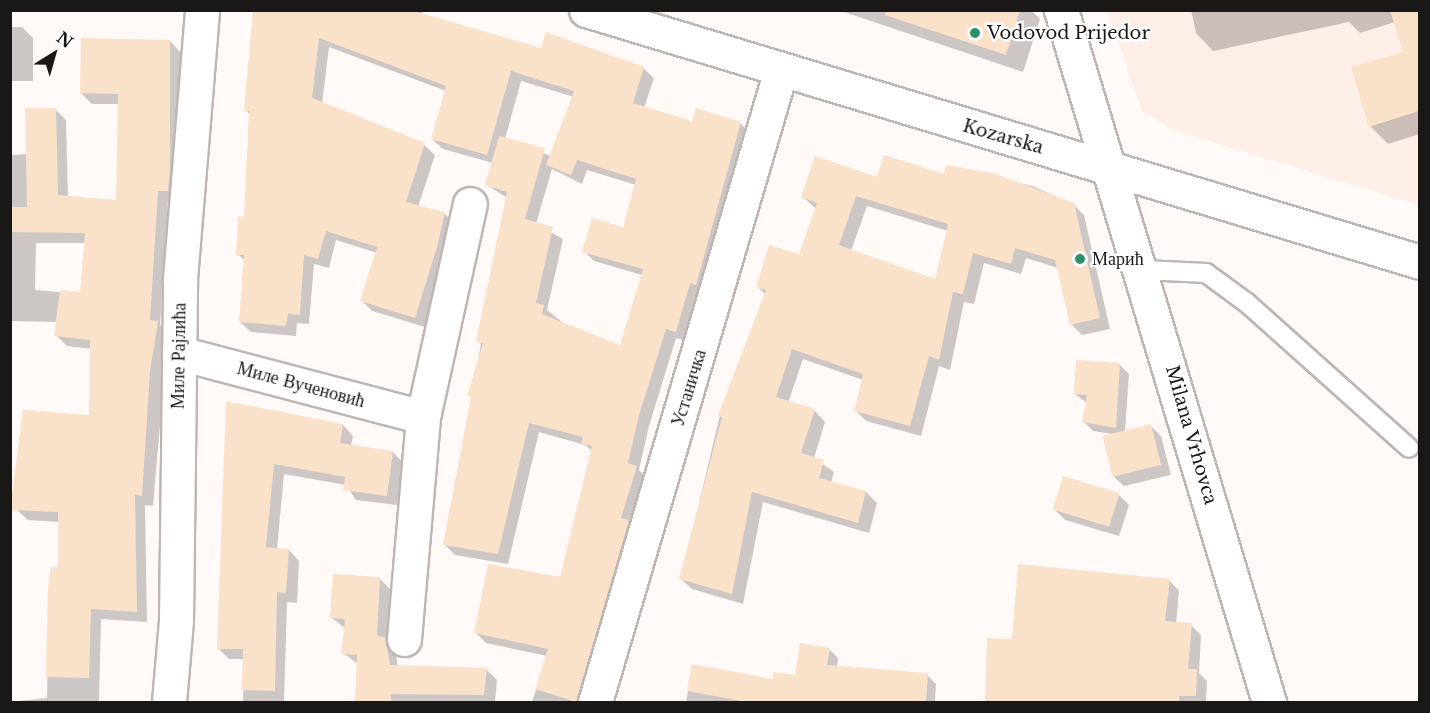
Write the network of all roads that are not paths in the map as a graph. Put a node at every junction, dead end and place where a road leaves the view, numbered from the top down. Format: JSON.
{"nodes":[{"id":1,"x":202,"y":10,"type":"edge"},
{"id":2,"x":586,"y":10,"type":"edge"},
{"id":3,"x":1061,"y":10,"type":"edge"},
{"id":4,"x":780,"y":73,"type":"junction"},
{"id":5,"x":1112,"y":168,"type":"junction"},
{"id":6,"x":470,"y":204,"type":"dead end"},
{"id":7,"x":1419,"y":262,"type":"edge"},
{"id":8,"x":1143,"y":270,"type":"junction"},
{"id":9,"x":179,"y":353,"type":"junction"},
{"id":10,"x":423,"y":417,"type":"junction"},
{"id":11,"x":1409,"y":448,"type":"dead end"},
{"id":12,"x":404,"y":639,"type":"dead end"},
{"id":13,"x":169,"y":702,"type":"edge"},
{"id":14,"x":595,"y":702,"type":"edge"},
{"id":15,"x":1269,"y":702,"type":"edge"}],
"edges":[{"from":1,"to":9,"type":"street","name":"Миле Рајлића"},
{"from":2,"to":4,"type":"street","name":"Kozarska"},
{"from":3,"to":5,"type":"street","name":"Milana Vrhovca"},
{"from":4,"to":5,"type":"street","name":"Kozarska"},
{"from":4,"to":14,"type":"street","name":"Устаничка"},
{"from":5,"to":7,"type":"street","name":"Kozarska"},
{"from":5,"to":8,"type":"street","name":"Milana Vrhovca"},
{"from":6,"to":10,"type":"street"},
{"from":8,"to":11,"type":"lane"},
{"from":8,"to":15,"type":"street","name":"Milana Vrhovca"},
{"from":9,"to":10,"type":"street","name":"Миле Вученовић"},
{"from":9,"to":13,"type":"street","name":"Миле Рајлића"},
{"from":10,"to":12,"type":"street"}]}
